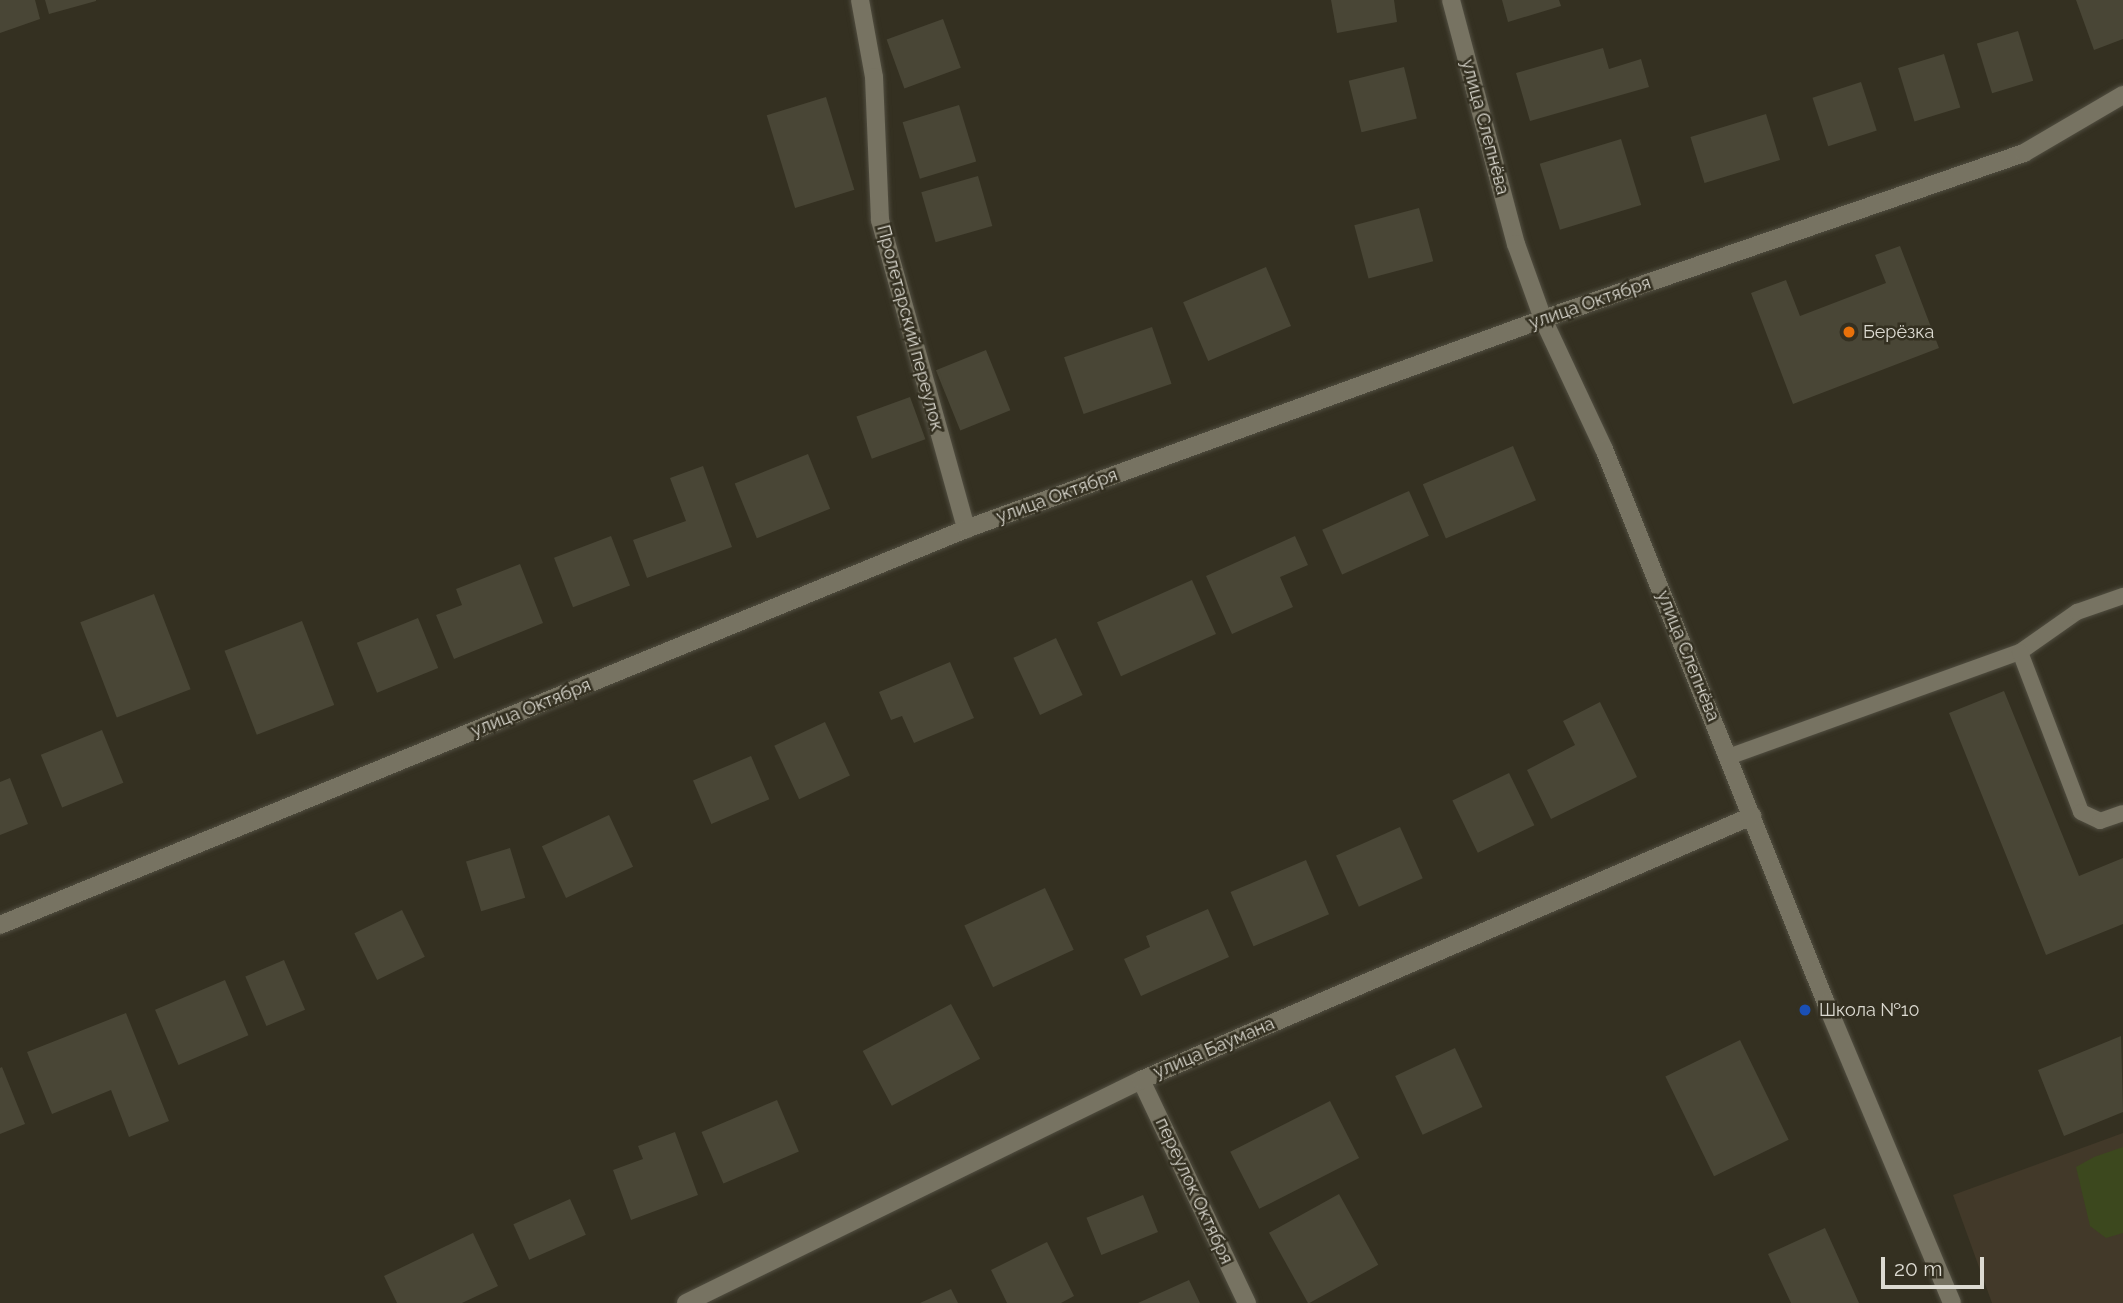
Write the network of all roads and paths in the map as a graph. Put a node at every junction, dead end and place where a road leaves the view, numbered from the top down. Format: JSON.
{"nodes":[{"id":1,"x":860,"y":0,"type":"edge"},
{"id":2,"x":1451,"y":0,"type":"edge"},
{"id":3,"x":2123,"y":95,"type":"edge"},
{"id":4,"x":1543,"y":319,"type":"junction"},
{"id":5,"x":966,"y":529,"type":"junction"},
{"id":6,"x":2123,"y":596,"type":"edge"},
{"id":7,"x":2020,"y":652,"type":"junction"},
{"id":8,"x":1728,"y":757,"type":"junction"},
{"id":9,"x":2123,"y":813,"type":"edge"},
{"id":10,"x":1752,"y":816,"type":"junction"},
{"id":11,"x":0,"y":925,"type":"edge"},
{"id":12,"x":1141,"y":1080,"type":"junction"},
{"id":13,"x":686,"y":1303,"type":"edge"},
{"id":14,"x":1247,"y":1303,"type":"edge"},
{"id":15,"x":1952,"y":1303,"type":"edge"}],
"edges":[{"from":1,"to":5,"type":"street","name":"Пролетарский переулок"},
{"from":2,"to":4,"type":"street","name":"улица Слепнёва"},
{"from":3,"to":4,"type":"street","name":"улица Октября"},
{"from":4,"to":5,"type":"street","name":"улица Октября"},
{"from":4,"to":8,"type":"street","name":"улица Слепнёва"},
{"from":5,"to":11,"type":"street","name":"улица Октября"},
{"from":6,"to":7,"type":"lane"},
{"from":7,"to":8,"type":"lane"},
{"from":7,"to":9,"type":"lane"},
{"from":8,"to":10,"type":"street","name":"улица Слепнёва"},
{"from":10,"to":12,"type":"street","name":"улица Баумана"},
{"from":10,"to":15,"type":"street","name":"улица Слепнёва"},
{"from":12,"to":13,"type":"street","name":"улица Баумана"},
{"from":12,"to":14,"type":"street","name":"переулок Октября"}]}
